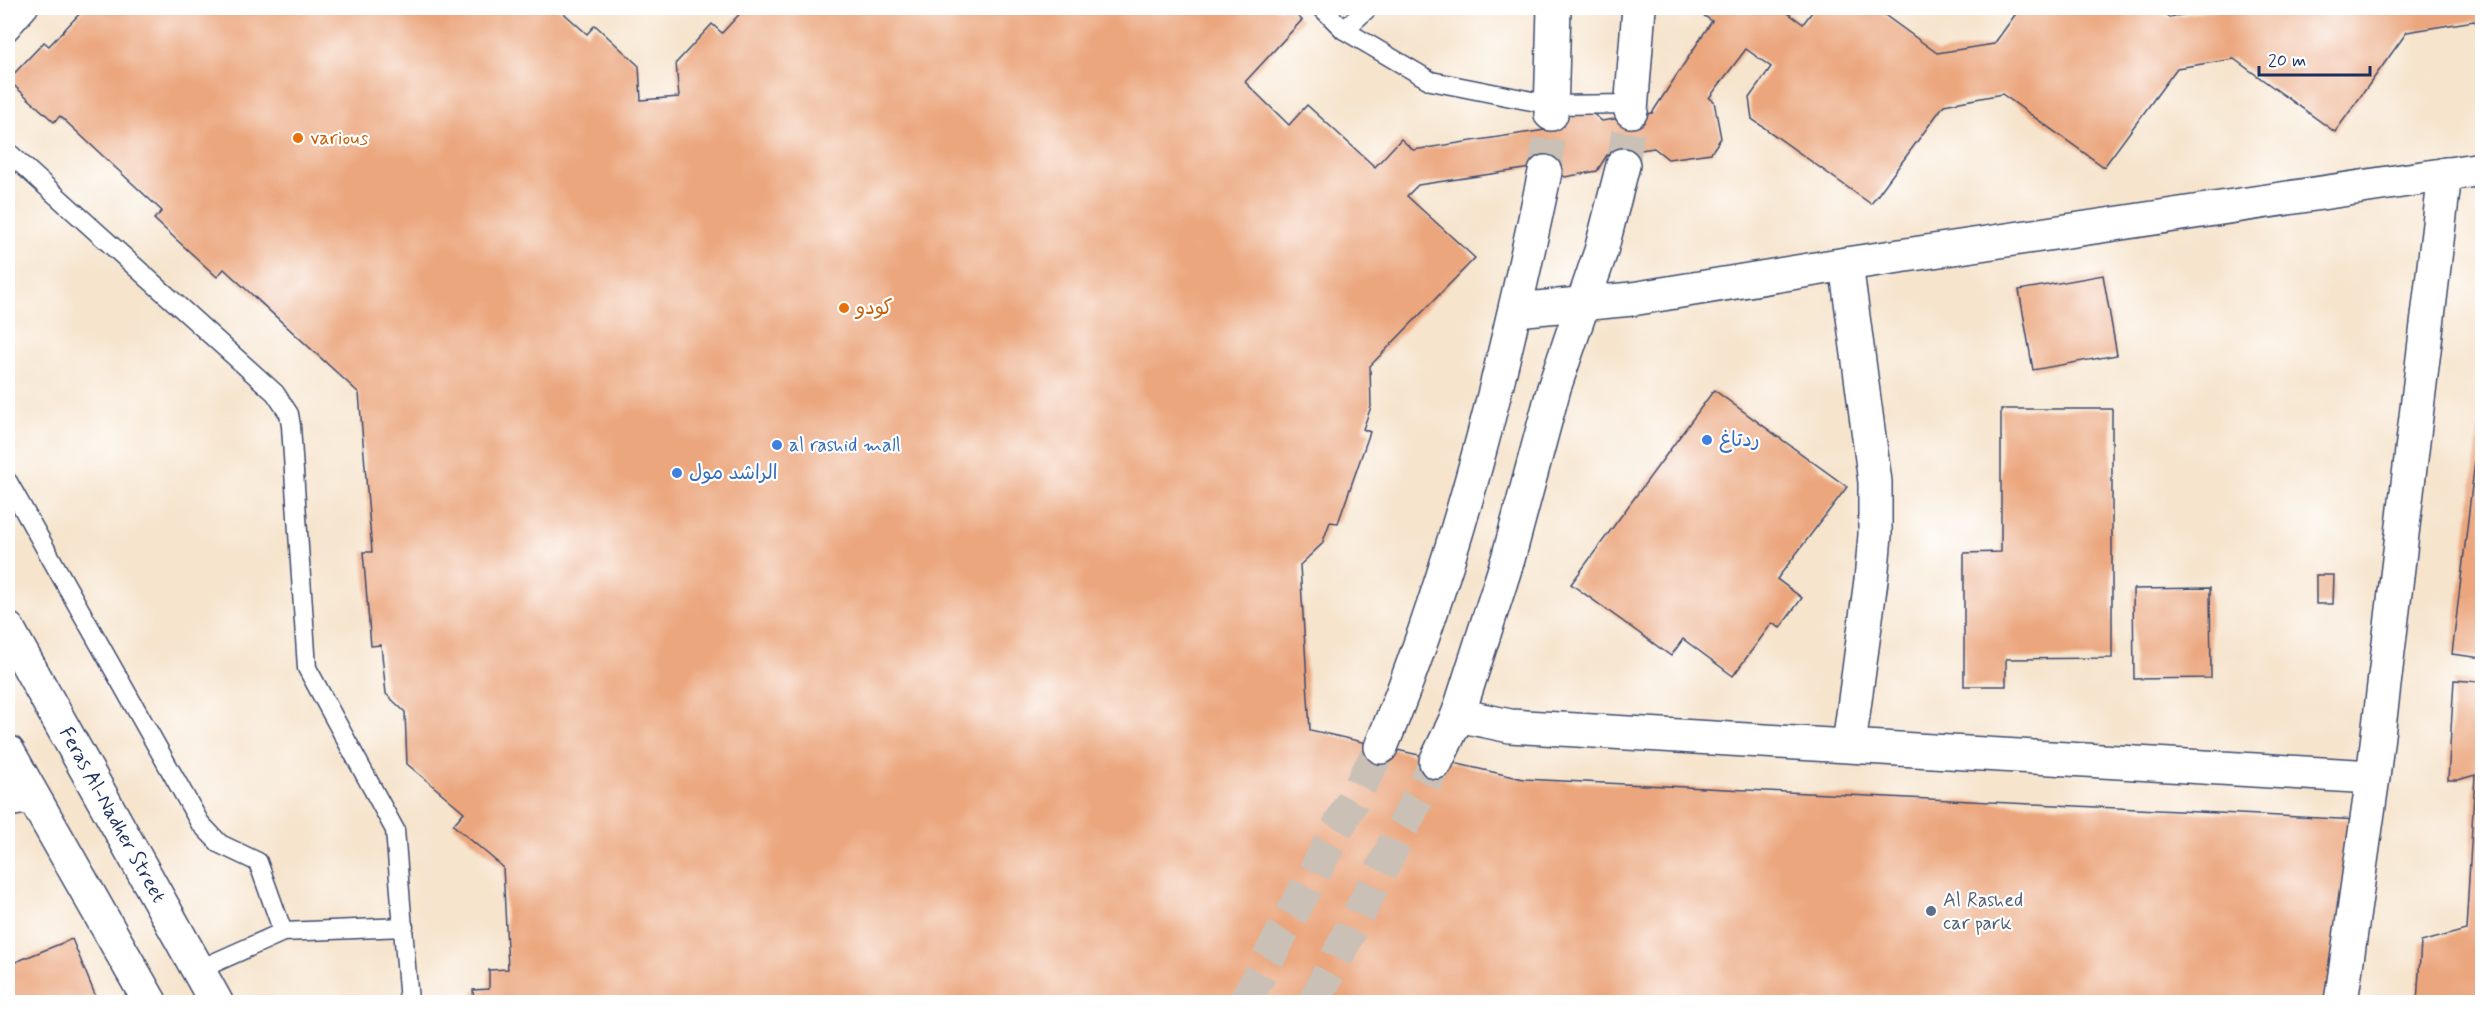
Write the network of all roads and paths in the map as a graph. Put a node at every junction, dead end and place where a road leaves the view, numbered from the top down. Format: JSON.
{"nodes":[{"id":1,"x":29,"y":8,"type":"edge"},
{"id":2,"x":1322,"y":8,"type":"edge"},
{"id":3,"x":1368,"y":8,"type":"edge"},
{"id":4,"x":1554,"y":8,"type":"edge"},
{"id":5,"x":1638,"y":8,"type":"edge"},
{"id":6,"x":1344,"y":30,"type":"junction"},
{"id":7,"x":8,"y":32,"type":"edge"},
{"id":8,"x":1631,"y":107,"type":"joint"},
{"id":9,"x":1552,"y":110,"type":"junction"},
{"id":10,"x":8,"y":152,"type":"edge"},
{"id":11,"x":1623,"y":165,"type":"tunnel mouth"},
{"id":12,"x":2482,"y":169,"type":"edge"},
{"id":13,"x":1545,"y":172,"type":"tunnel mouth"},
{"id":14,"x":2445,"y":174,"type":"junction"},
{"id":15,"x":1846,"y":264,"type":"junction"},
{"id":16,"x":1583,"y":304,"type":"junction"},
{"id":17,"x":1516,"y":310,"type":"junction"},
{"id":18,"x":8,"y":482,"type":"edge"},
{"id":19,"x":8,"y":628,"type":"edge"},
{"id":20,"x":1458,"y":715,"type":"junction"},
{"id":21,"x":1849,"y":745,"type":"junction"},
{"id":22,"x":1381,"y":747,"type":"tunnel mouth"},
{"id":23,"x":8,"y":752,"type":"edge"},
{"id":24,"x":1436,"y":762,"type":"tunnel mouth"},
{"id":25,"x":2373,"y":777,"type":"junction"},
{"id":26,"x":19,"y":798,"type":"edge"},
{"id":27,"x":404,"y":927,"type":"junction"},
{"id":28,"x":283,"y":932,"type":"junction"},
{"id":29,"x":198,"y":970,"type":"junction"},
{"id":30,"x":150,"y":1002,"type":"edge"},
{"id":31,"x":216,"y":1002,"type":"edge"},
{"id":32,"x":409,"y":1002,"type":"edge"},
{"id":33,"x":2341,"y":1002,"type":"edge"}],
"edges":[{"from":1,"to":7,"type":"lane"},
{"from":2,"to":6,"type":"lane"},
{"from":3,"to":6,"type":"lane"},
{"from":4,"to":9,"type":"street"},
{"from":5,"to":8,"type":"street"},
{"from":6,"to":9,"type":"lane"},
{"from":8,"to":9,"type":"lane"},
{"from":10,"to":27,"type":"lane"},
{"from":11,"to":16,"type":"street"},
{"from":12,"to":14,"type":"street"},
{"from":13,"to":17,"type":"street"},
{"from":14,"to":15,"type":"street"},
{"from":14,"to":25,"type":"street"},
{"from":15,"to":16,"type":"street"},
{"from":15,"to":21,"type":"street"},
{"from":16,"to":17,"type":"street"},
{"from":16,"to":20,"type":"street"},
{"from":17,"to":22,"type":"street"},
{"from":18,"to":28,"type":"lane"},
{"from":19,"to":29,"type":"street","name":"Feras Al-Nadher Street"},
{"from":20,"to":21,"type":"street"},
{"from":20,"to":24,"type":"street"},
{"from":21,"to":25,"type":"street"},
{"from":23,"to":26,"type":"street"},
{"from":25,"to":33,"type":"street"},
{"from":26,"to":30,"type":"street"},
{"from":27,"to":28,"type":"lane"},
{"from":27,"to":32,"type":"lane"},
{"from":28,"to":29,"type":"lane"},
{"from":29,"to":31,"type":"street","name":"Feras Al-Nadher Street"}]}
